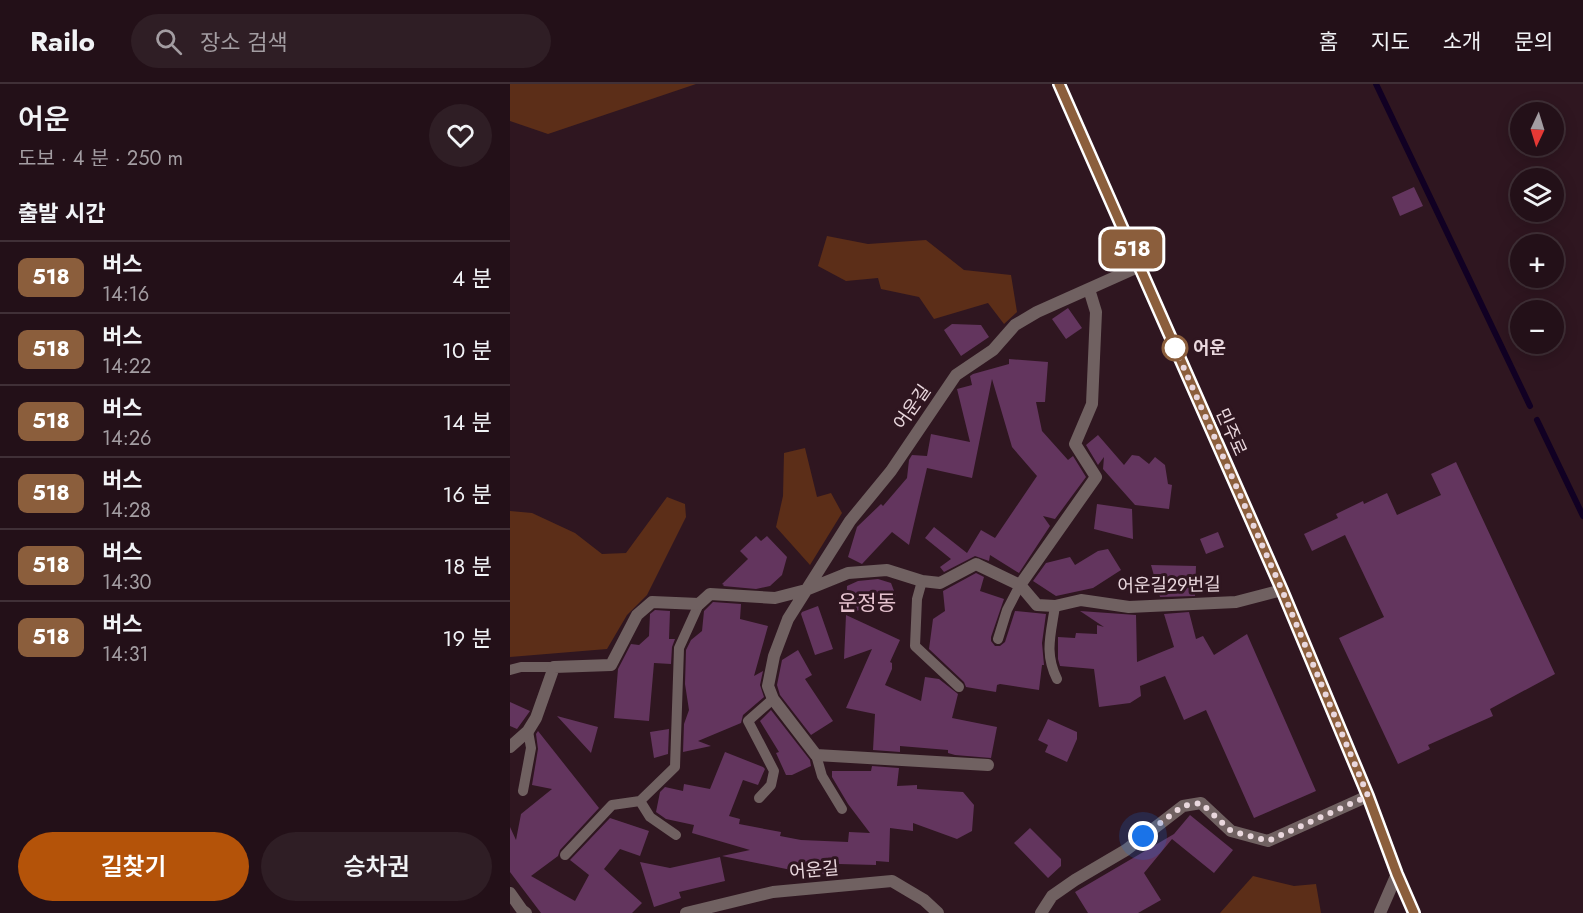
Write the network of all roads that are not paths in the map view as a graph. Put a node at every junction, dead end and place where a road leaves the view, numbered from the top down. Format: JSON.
{"nodes":[{"id":1,"x":1059,"y":84,"type":"edge"},
{"id":2,"x":1140,"y":266,"type":"junction"},
{"id":3,"x":1089,"y":289,"type":"junction"},
{"id":4,"x":922,"y":581,"type":"junction"},
{"id":5,"x":1020,"y":585,"type":"junction"},
{"id":6,"x":806,"y":590,"type":"junction"},
{"id":7,"x":1282,"y":590,"type":"junction"},
{"id":8,"x":699,"y":604,"type":"junction"},
{"id":9,"x":1055,"y":606,"type":"junction"},
{"id":10,"x":998,"y":639,"type":"dead end"},
{"id":11,"x":554,"y":667,"type":"junction"},
{"id":12,"x":510,"y":670,"type":"edge"},
{"id":13,"x":1058,"y":680,"type":"dead end"},
{"id":14,"x":959,"y":687,"type":"dead end"},
{"id":15,"x":773,"y":699,"type":"junction"},
{"id":16,"x":528,"y":731,"type":"junction"},
{"id":17,"x":510,"y":747,"type":"edge"},
{"id":18,"x":816,"y":755,"type":"junction"},
{"id":19,"x":988,"y":765,"type":"dead end"},
{"id":20,"x":523,"y":791,"type":"dead end"},
{"id":21,"x":1368,"y":796,"type":"junction"},
{"id":22,"x":759,"y":798,"type":"dead end"},
{"id":23,"x":640,"y":801,"type":"junction"},
{"id":24,"x":842,"y":809,"type":"dead end"},
{"id":25,"x":676,"y":835,"type":"dead end"},
{"id":26,"x":565,"y":855,"type":"dead end"},
{"id":27,"x":1397,"y":874,"type":"junction"},
{"id":28,"x":510,"y":893,"type":"edge"},
{"id":29,"x":526,"y":913,"type":"edge"},
{"id":30,"x":686,"y":913,"type":"edge"},
{"id":31,"x":938,"y":913,"type":"edge"},
{"id":32,"x":1041,"y":913,"type":"edge"},
{"id":33,"x":1380,"y":913,"type":"edge"},
{"id":34,"x":1414,"y":913,"type":"edge"}],
"edges":[{"from":1,"to":2,"type":"main road","name":"민주로"},
{"from":2,"to":3,"type":"street","name":"어운길"},
{"from":2,"to":7,"type":"main road","name":"민주로"},
{"from":3,"to":5,"type":"street"},
{"from":3,"to":6,"type":"street","name":"어운길"},
{"from":4,"to":5,"type":"street"},
{"from":4,"to":6,"type":"street"},
{"from":4,"to":14,"type":"lane"},
{"from":5,"to":9,"type":"street"},
{"from":5,"to":10,"type":"lane"},
{"from":6,"to":8,"type":"street"},
{"from":6,"to":15,"type":"street","name":"어운길"},
{"from":7,"to":9,"type":"street","name":"어운길29번길"},
{"from":7,"to":21,"type":"main road","name":"민주로"},
{"from":8,"to":11,"type":"street"},
{"from":8,"to":23,"type":"lane"},
{"from":9,"to":13,"type":"lane"},
{"from":11,"to":12,"type":"lane"},
{"from":11,"to":16,"type":"street"},
{"from":15,"to":18,"type":"street"},
{"from":15,"to":22,"type":"lane"},
{"from":16,"to":17,"type":"street"},
{"from":16,"to":20,"type":"lane"},
{"from":18,"to":19,"type":"street"},
{"from":18,"to":24,"type":"lane"},
{"from":21,"to":27,"type":"main road","name":"민주로"},
{"from":21,"to":32,"type":"street"},
{"from":23,"to":25,"type":"lane"},
{"from":23,"to":26,"type":"lane"},
{"from":27,"to":33,"type":"street"},
{"from":27,"to":34,"type":"main road","name":"민주로"},
{"from":28,"to":29,"type":"street"},
{"from":30,"to":31,"type":"street","name":"어운길"}]}
